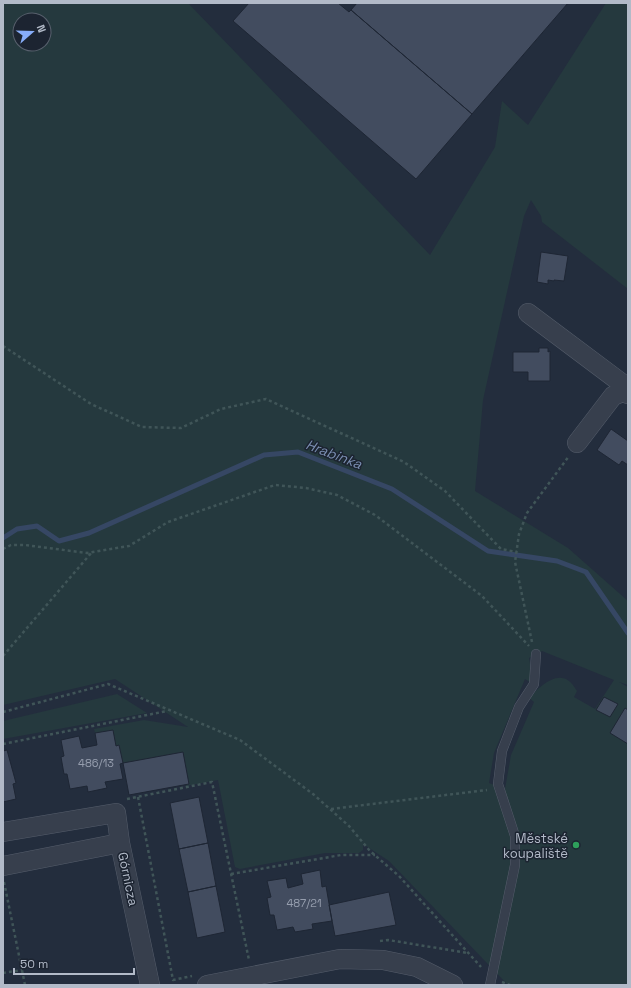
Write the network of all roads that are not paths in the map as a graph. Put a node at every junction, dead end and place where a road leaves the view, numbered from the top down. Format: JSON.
{"nodes":[{"id":1,"x":528,"y":313,"type":"dead end"},
{"id":2,"x":628,"y":388,"type":"edge"},
{"id":3,"x":628,"y":394,"type":"edge"},
{"id":4,"x":578,"y":443,"type":"road end"},
{"id":5,"x":536,"y":654,"type":"road end"},
{"id":6,"x":3,"y":832,"type":"edge"},
{"id":7,"x":120,"y":843,"type":"junction"},
{"id":8,"x":4,"y":875,"type":"edge"},
{"id":9,"x":202,"y":980,"type":"edge"},
{"id":10,"x":490,"y":981,"type":"edge"},
{"id":11,"x":150,"y":985,"type":"edge"},
{"id":12,"x":453,"y":985,"type":"edge"}],
"edges":[{"from":1,"to":2,"type":"street"},
{"from":3,"to":4,"type":"street"},
{"from":5,"to":10,"type":"lane"},
{"from":6,"to":7,"type":"street"},
{"from":7,"to":8,"type":"street","name":"Górnicza"},
{"from":7,"to":11,"type":"street","name":"Górnicza"},
{"from":9,"to":12,"type":"street"}]}
